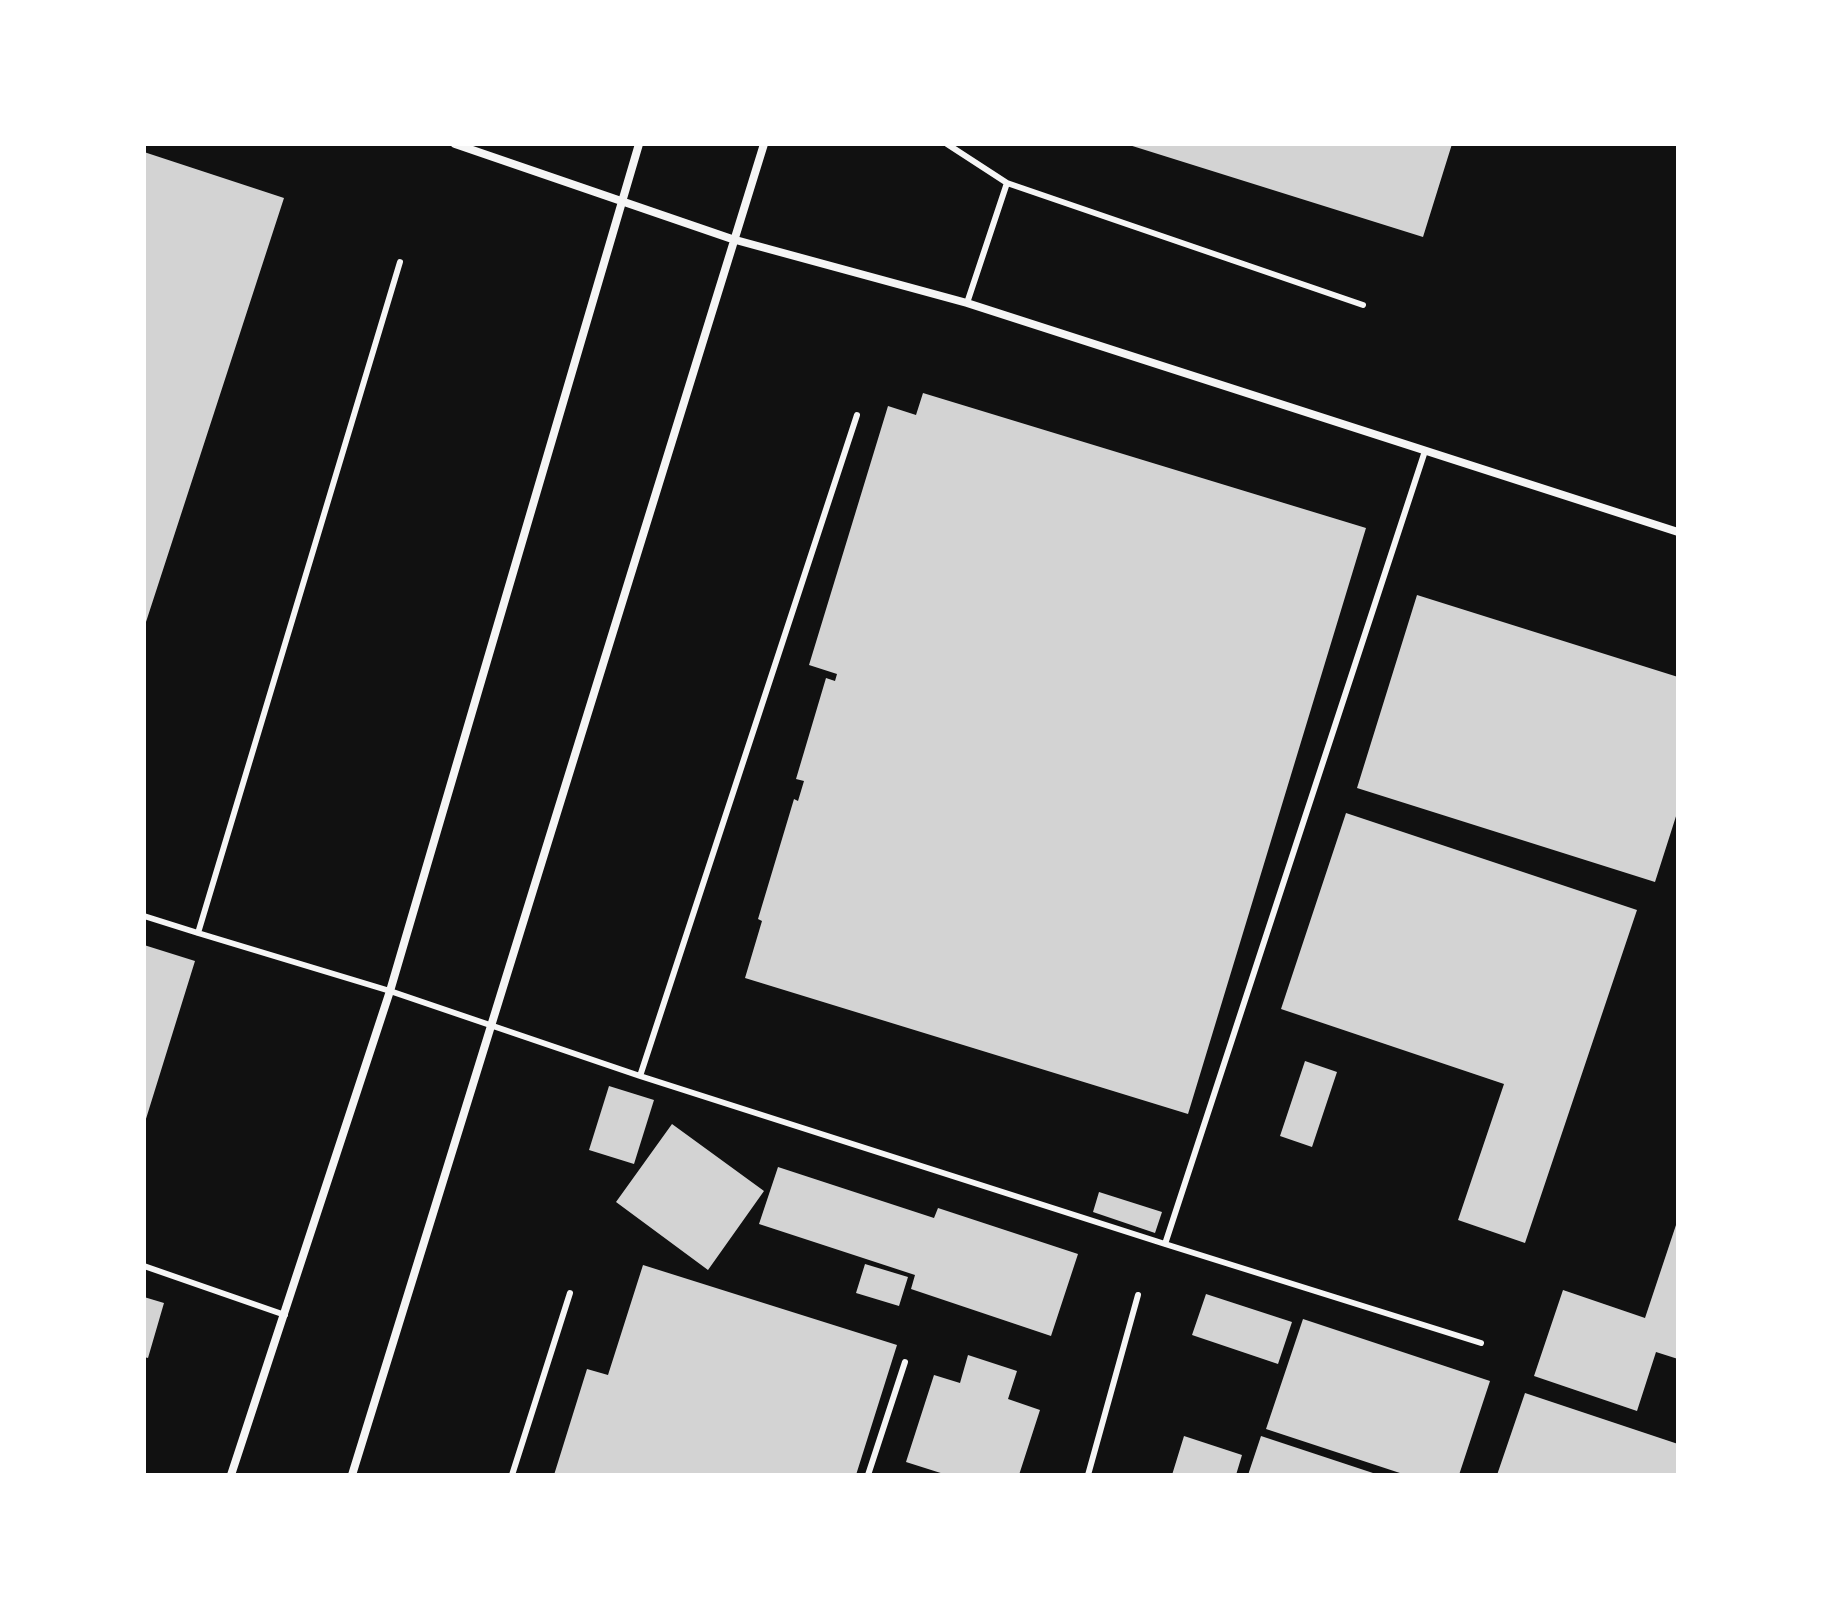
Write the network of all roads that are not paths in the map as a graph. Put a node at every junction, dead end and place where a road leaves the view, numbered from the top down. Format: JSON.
{"nodes":[{"id":1,"x":455,"y":144,"type":"edge"},
{"id":2,"x":639,"y":144,"type":"edge"},
{"id":3,"x":764,"y":144,"type":"edge"},
{"id":4,"x":947,"y":144,"type":"edge"},
{"id":5,"x":1007,"y":183,"type":"junction"},
{"id":6,"x":619,"y":202,"type":"junction"},
{"id":7,"x":732,"y":239,"type":"junction"},
{"id":8,"x":400,"y":262,"type":"dead end"},
{"id":9,"x":967,"y":303,"type":"junction"},
{"id":10,"x":1363,"y":305,"type":"dead end"},
{"id":11,"x":857,"y":415,"type":"dead end"},
{"id":12,"x":1425,"y":451,"type":"junction"},
{"id":13,"x":1678,"y":532,"type":"edge"},
{"id":14,"x":144,"y":916,"type":"edge"},
{"id":15,"x":198,"y":933,"type":"junction"},
{"id":16,"x":390,"y":991,"type":"junction"},
{"id":17,"x":494,"y":1026,"type":"junction"},
{"id":18,"x":640,"y":1076,"type":"junction"},
{"id":19,"x":1165,"y":1244,"type":"junction"},
{"id":20,"x":144,"y":1266,"type":"edge"},
{"id":21,"x":570,"y":1293,"type":"dead end"},
{"id":22,"x":1138,"y":1295,"type":"dead end"},
{"id":23,"x":285,"y":1315,"type":"junction"},
{"id":24,"x":1481,"y":1343,"type":"dead end"},
{"id":25,"x":905,"y":1362,"type":"dead end"},
{"id":26,"x":231,"y":1475,"type":"edge"},
{"id":27,"x":352,"y":1475,"type":"edge"},
{"id":28,"x":512,"y":1475,"type":"edge"},
{"id":29,"x":868,"y":1475,"type":"edge"},
{"id":30,"x":1088,"y":1475,"type":"edge"}],
"edges":[{"from":1,"to":6,"type":"street"},
{"from":2,"to":6,"type":"street"},
{"from":3,"to":7,"type":"street"},
{"from":4,"to":5,"type":"lane"},
{"from":5,"to":9,"type":"lane"},
{"from":5,"to":10,"type":"lane"},
{"from":6,"to":7,"type":"street"},
{"from":6,"to":16,"type":"street"},
{"from":7,"to":9,"type":"street"},
{"from":7,"to":17,"type":"street"},
{"from":8,"to":15,"type":"lane"},
{"from":9,"to":12,"type":"street"},
{"from":11,"to":18,"type":"lane"},
{"from":12,"to":13,"type":"street"},
{"from":12,"to":19,"type":"lane"},
{"from":14,"to":15,"type":"lane"},
{"from":15,"to":16,"type":"lane"},
{"from":16,"to":17,"type":"lane"},
{"from":16,"to":23,"type":"street"},
{"from":17,"to":18,"type":"lane"},
{"from":17,"to":27,"type":"street"},
{"from":18,"to":19,"type":"lane"},
{"from":19,"to":24,"type":"lane"},
{"from":20,"to":23,"type":"lane"},
{"from":21,"to":28,"type":"lane"},
{"from":22,"to":30,"type":"lane"},
{"from":23,"to":26,"type":"street"},
{"from":25,"to":29,"type":"lane"}]}
